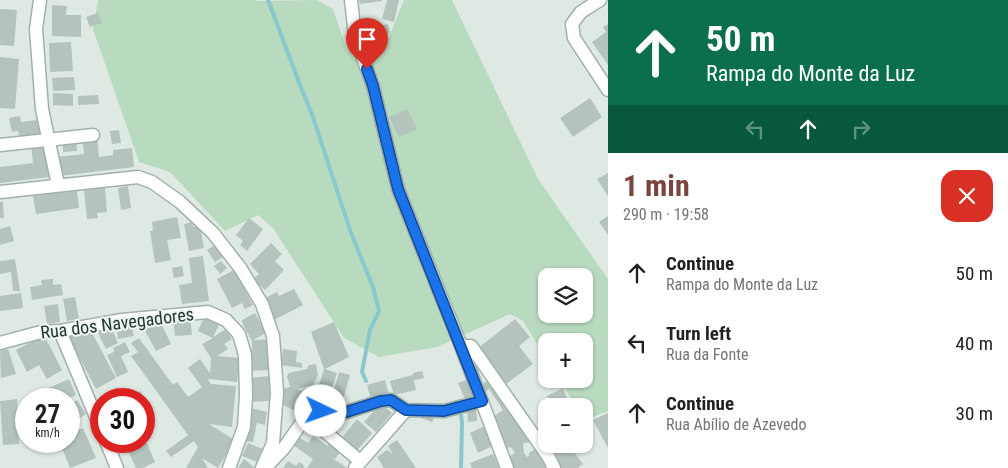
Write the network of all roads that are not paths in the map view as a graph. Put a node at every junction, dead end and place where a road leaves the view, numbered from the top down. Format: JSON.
{"nodes":[{"id":1,"x":40,"y":0,"type":"edge"},
{"id":2,"x":352,"y":0,"type":"edge"},
{"id":3,"x":600,"y":0,"type":"edge"},
{"id":4,"x":608,"y":90,"type":"edge"},
{"id":5,"x":93,"y":135,"type":"dead end"},
{"id":6,"x":49,"y":140,"type":"junction"},
{"id":7,"x":0,"y":145,"type":"edge"},
{"id":8,"x":58,"y":186,"type":"junction"},
{"id":9,"x":0,"y":192,"type":"edge"},
{"id":10,"x":60,"y":331,"type":"junction"},
{"id":11,"x":0,"y":343,"type":"edge"},
{"id":12,"x":461,"y":346,"type":"junction"},
{"id":13,"x":482,"y":401,"type":"junction"},
{"id":14,"x":90,"y":403,"type":"edge"},
{"id":15,"x":406,"y":410,"type":"junction"},
{"id":16,"x":321,"y":411,"type":"junction"},
{"id":17,"x":110,"y":453,"type":"edge"},
{"id":18,"x":358,"y":464,"type":"edge"},
{"id":19,"x":116,"y":468,"type":"edge"},
{"id":20,"x":229,"y":468,"type":"edge"},
{"id":21,"x":262,"y":468,"type":"edge"},
{"id":22,"x":266,"y":468,"type":"edge"},
{"id":23,"x":507,"y":468,"type":"edge"},
{"id":24,"x":554,"y":468,"type":"edge"}],
"edges":[{"from":1,"to":6,"type":"street"},
{"from":2,"to":12,"type":"street"},
{"from":3,"to":4,"type":"street"},
{"from":5,"to":6,"type":"street"},
{"from":6,"to":7,"type":"street"},
{"from":6,"to":8,"type":"street"},
{"from":8,"to":9,"type":"street"},
{"from":8,"to":21,"type":"street"},
{"from":10,"to":11,"type":"street","name":"Rua dos Navegadores"},
{"from":10,"to":14,"type":"street"},
{"from":10,"to":20,"type":"street","name":"Rua dos Navegadores"},
{"from":12,"to":13,"type":"street"},
{"from":12,"to":24,"type":"street"},
{"from":13,"to":15,"type":"street"},
{"from":13,"to":23,"type":"street"},
{"from":15,"to":16,"type":"street"},
{"from":15,"to":18,"type":"street"},
{"from":16,"to":18,"type":"street"},
{"from":16,"to":22,"type":"street"},
{"from":17,"to":19,"type":"street"}]}
